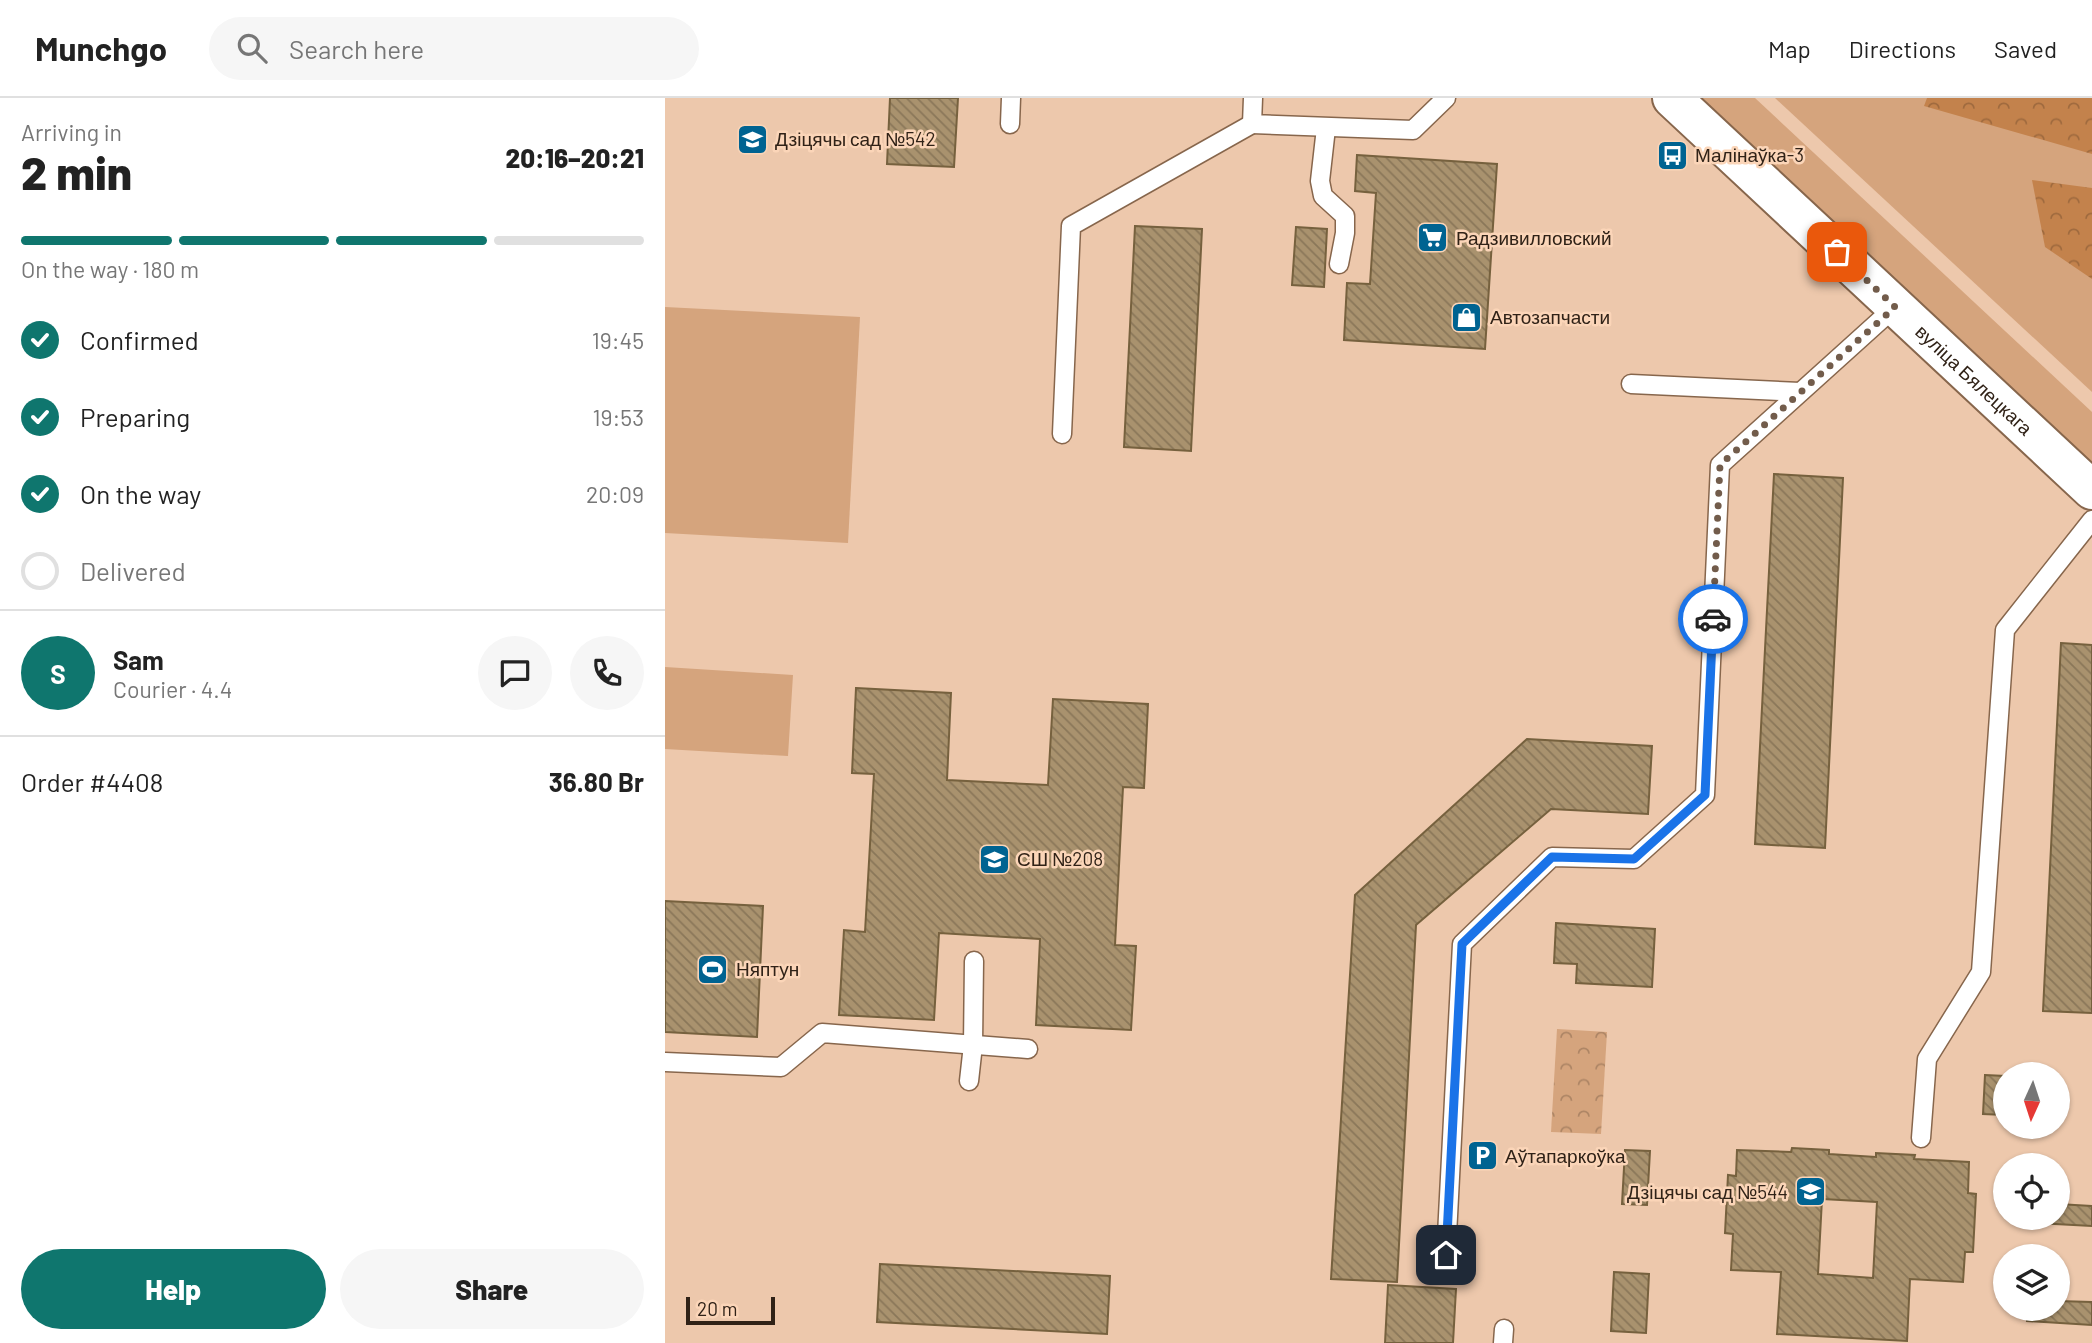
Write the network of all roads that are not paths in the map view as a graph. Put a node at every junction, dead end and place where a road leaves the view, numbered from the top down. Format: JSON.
{"nodes":[{"id":1,"x":1011,"y":98,"type":"edge"},
{"id":2,"x":1253,"y":98,"type":"edge"},
{"id":3,"x":1446,"y":98,"type":"edge"},
{"id":4,"x":1672,"y":98,"type":"edge"},
{"id":5,"x":1010,"y":124,"type":"dead end"},
{"id":6,"x":1252,"y":124,"type":"junction"},
{"id":7,"x":1326,"y":128,"type":"junction"},
{"id":8,"x":1339,"y":264,"type":"dead end"},
{"id":9,"x":1895,"y":307,"type":"junction"},
{"id":10,"x":1631,"y":384,"type":"dead end"},
{"id":11,"x":1800,"y":392,"type":"junction"},
{"id":12,"x":1062,"y":434,"type":"dead end"},
{"id":13,"x":2092,"y":490,"type":"edge"},
{"id":14,"x":2092,"y":520,"type":"edge"},
{"id":15,"x":974,"y":961,"type":"dead end"},
{"id":16,"x":973,"y":1045,"type":"junction"},
{"id":17,"x":1028,"y":1049,"type":"dead end"},
{"id":18,"x":665,"y":1062,"type":"edge"},
{"id":19,"x":969,"y":1081,"type":"dead end"},
{"id":20,"x":1921,"y":1138,"type":"dead end"},
{"id":21,"x":1446,"y":1255,"type":"dead end"}],
"edges":[{"from":1,"to":5,"type":"lane"},
{"from":2,"to":6,"type":"lane"},
{"from":3,"to":7,"type":"lane"},
{"from":4,"to":9,"type":"street","name":"вуліца Бялецкага"},
{"from":6,"to":7,"type":"lane"},
{"from":6,"to":12,"type":"lane"},
{"from":7,"to":8,"type":"lane"},
{"from":9,"to":11,"type":"lane"},
{"from":9,"to":13,"type":"street","name":"вуліца Бялецкага"},
{"from":10,"to":11,"type":"lane"},
{"from":11,"to":21,"type":"lane"},
{"from":14,"to":20,"type":"lane"},
{"from":15,"to":16,"type":"lane"},
{"from":16,"to":17,"type":"lane"},
{"from":16,"to":18,"type":"lane"},
{"from":16,"to":19,"type":"lane"}]}
